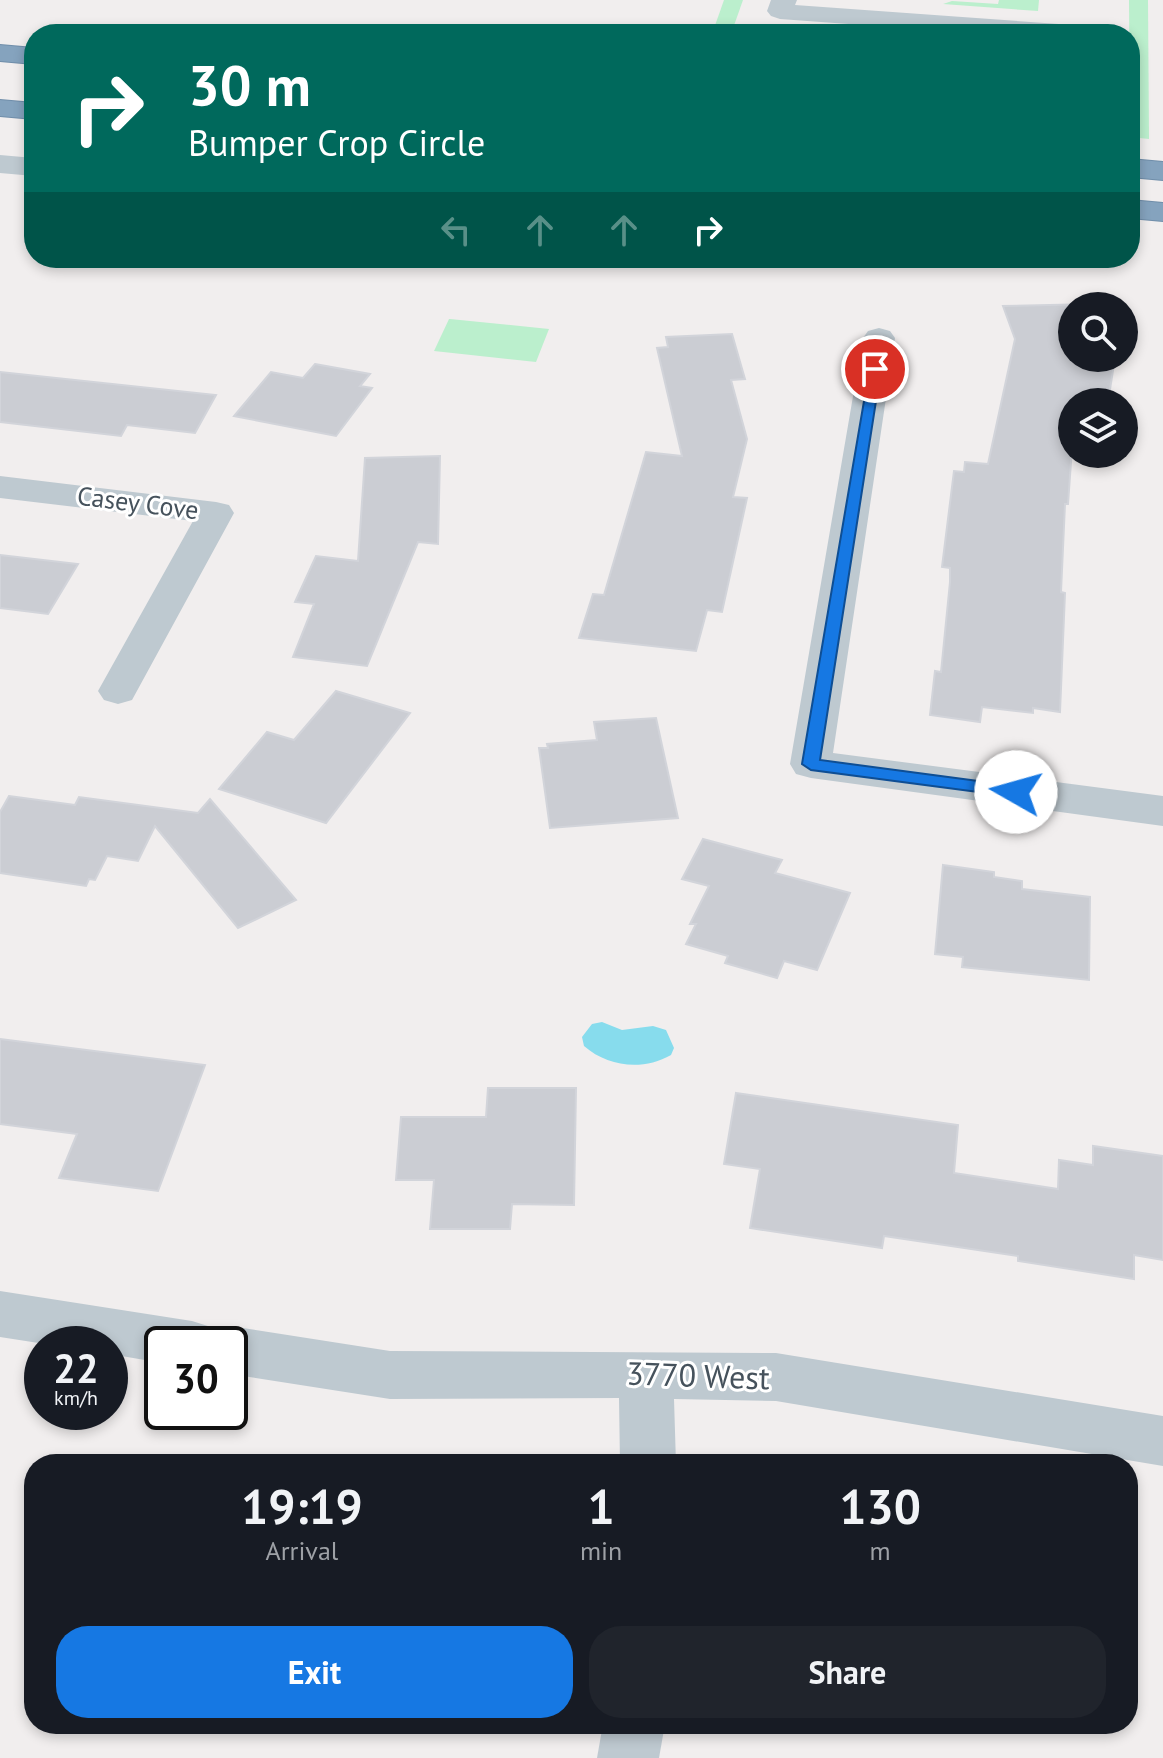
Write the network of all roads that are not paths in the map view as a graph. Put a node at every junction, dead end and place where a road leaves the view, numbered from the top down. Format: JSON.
{"nodes":[{"id":1,"x":784,"y":0,"type":"edge"},
{"id":2,"x":1048,"y":24,"type":"edge"},
{"id":3,"x":0,"y":53,"type":"edge"},
{"id":4,"x":24,"y":55,"type":"edge"},
{"id":5,"x":0,"y":70,"type":"edge"},
{"id":6,"x":24,"y":71,"type":"edge"},
{"id":7,"x":0,"y":108,"type":"edge"},
{"id":8,"x":24,"y":110,"type":"edge"},
{"id":9,"x":0,"y":164,"type":"edge"},
{"id":10,"x":24,"y":166,"type":"edge"},
{"id":11,"x":1140,"y":169,"type":"edge"},
{"id":12,"x":1163,"y":171,"type":"edge"},
{"id":13,"x":1140,"y":210,"type":"edge"},
{"id":14,"x":1163,"y":212,"type":"edge"},
{"id":15,"x":879,"y":338,"type":"dead end"},
{"id":16,"x":0,"y":487,"type":"edge"},
{"id":17,"x":118,"y":691,"type":"dead end"},
{"id":18,"x":1163,"y":811,"type":"edge"},
{"id":19,"x":0,"y":1314,"type":"edge"},
{"id":20,"x":144,"y":1336,"type":"edge"},
{"id":21,"x":248,"y":1353,"type":"edge"},
{"id":22,"x":646,"y":1374,"type":"junction"},
{"id":23,"x":1163,"y":1441,"type":"edge"},
{"id":24,"x":648,"y":1454,"type":"edge"},
{"id":25,"x":632,"y":1734,"type":"edge"},
{"id":26,"x":628,"y":1758,"type":"edge"}],
"edges":[{"from":1,"to":2,"type":"street"},
{"from":3,"to":4,"type":"highway"},
{"from":5,"to":6,"type":"highway"},
{"from":7,"to":8,"type":"highway"},
{"from":9,"to":10,"type":"street"},
{"from":11,"to":12,"type":"highway"},
{"from":13,"to":14,"type":"highway"},
{"from":15,"to":18,"type":"street"},
{"from":16,"to":17,"type":"street","name":"Casey Cove"},
{"from":19,"to":20,"type":"street"},
{"from":21,"to":22,"type":"street","name":"3770 West"},
{"from":22,"to":23,"type":"street","name":"3770 West"},
{"from":22,"to":24,"type":"street"},
{"from":25,"to":26,"type":"street"}]}
